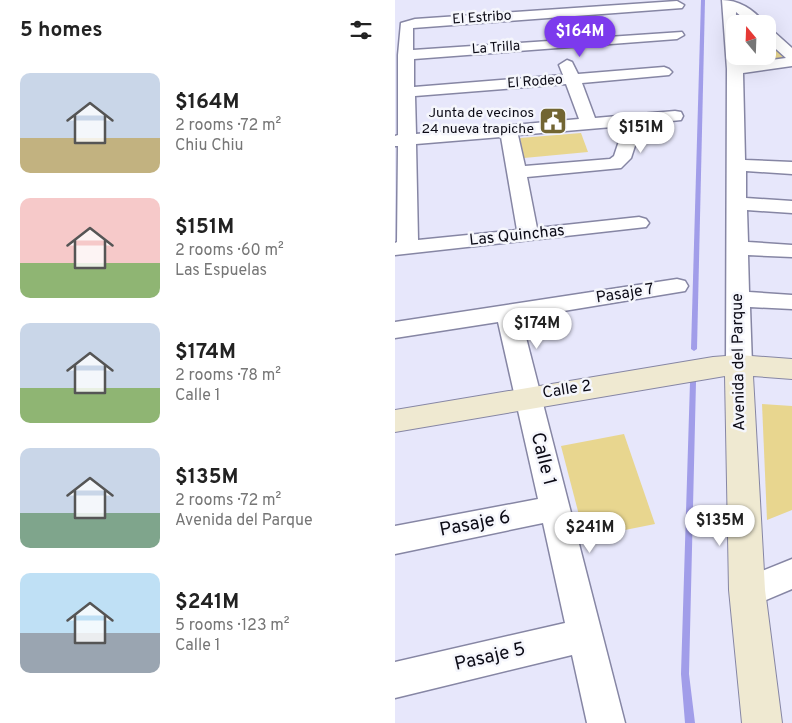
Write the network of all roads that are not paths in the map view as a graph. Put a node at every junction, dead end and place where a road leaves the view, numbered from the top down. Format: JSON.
{"nodes":[{"id":1,"x":728,"y":2,"type":"edge"},
{"id":2,"x":677,"y":5,"type":"dead end"},
{"id":3,"x":546,"y":9,"type":"junction"},
{"id":4,"x":748,"y":15,"type":"edge"},
{"id":5,"x":402,"y":29,"type":"edge"},
{"id":6,"x":677,"y":36,"type":"dead end"},
{"id":7,"x":776,"y":41,"type":"edge"},
{"id":8,"x":559,"y":44,"type":"junction"},
{"id":9,"x":792,"y":56,"type":"edge"},
{"id":10,"x":402,"y":60,"type":"edge"},
{"id":11,"x":792,"y":62,"type":"edge"},
{"id":12,"x":735,"y":69,"type":"junction"},
{"id":13,"x":664,"y":72,"type":"dead end"},
{"id":14,"x":572,"y":79,"type":"junction"},
{"id":15,"x":406,"y":92,"type":"junction"},
{"id":16,"x":675,"y":116,"type":"dead end"},
{"id":17,"x":635,"y":120,"type":"junction"},
{"id":18,"x":589,"y":124,"type":"junction"},
{"id":19,"x":509,"y":130,"type":"junction"},
{"id":20,"x":401,"y":140,"type":"edge"},
{"id":21,"x":735,"y":165,"type":"junction"},
{"id":22,"x":792,"y":168,"type":"edge"},
{"id":23,"x":517,"y":172,"type":"junction"},
{"id":24,"x":736,"y":203,"type":"junction"},
{"id":25,"x":792,"y":206,"type":"edge"},
{"id":26,"x":401,"y":222,"type":"edge"},
{"id":27,"x":639,"y":223,"type":"dead end"},
{"id":28,"x":528,"y":235,"type":"junction"},
{"id":29,"x":401,"y":248,"type":"edge"},
{"id":30,"x":737,"y":248,"type":"junction"},
{"id":31,"x":792,"y":251,"type":"edge"},
{"id":32,"x":677,"y":286,"type":"dead end"},
{"id":33,"x":738,"y":299,"type":"junction"},
{"id":34,"x":792,"y":302,"type":"edge"},
{"id":35,"x":507,"y":313,"type":"junction"},
{"id":36,"x":395,"y":330,"type":"edge"},
{"id":37,"x":739,"y":366,"type":"junction"},
{"id":38,"x":792,"y":369,"type":"edge"},
{"id":39,"x":528,"y":396,"type":"junction"},
{"id":40,"x":395,"y":421,"type":"edge"},
{"id":41,"x":555,"y":508,"type":"junction"},
{"id":42,"x":395,"y":540,"type":"edge"},
{"id":43,"x":792,"y":574,"type":"edge"},
{"id":44,"x":747,"y":593,"type":"junction"},
{"id":45,"x":585,"y":635,"type":"junction"},
{"id":46,"x":395,"y":680,"type":"edge"},
{"id":47,"x":606,"y":723,"type":"edge"},
{"id":48,"x":762,"y":723,"type":"edge"}],
"edges":[{"from":1,"to":4,"type":"street"},
{"from":1,"to":12,"type":"street","name":"Avenida del Parque"},
{"from":2,"to":3,"type":"street","name":"El Estribo"},
{"from":3,"to":5,"type":"street","name":"El Estribo"},
{"from":3,"to":8,"type":"street"},
{"from":5,"to":10,"type":"street"},
{"from":6,"to":8,"type":"street","name":"La Trilla"},
{"from":7,"to":9,"type":"street"},
{"from":8,"to":10,"type":"street","name":"La Trilla"},
{"from":8,"to":14,"type":"street"},
{"from":10,"to":15,"type":"street"},
{"from":11,"to":12,"type":"street"},
{"from":12,"to":21,"type":"street","name":"Avenida del Parque"},
{"from":13,"to":14,"type":"street","name":"El Rodeo"},
{"from":14,"to":15,"type":"street","name":"El Rodeo"},
{"from":14,"to":18,"type":"street"},
{"from":15,"to":20,"type":"street"},
{"from":16,"to":17,"type":"street"},
{"from":17,"to":18,"type":"street"},
{"from":17,"to":23,"type":"street"},
{"from":18,"to":19,"type":"street"},
{"from":19,"to":20,"type":"street"},
{"from":19,"to":23,"type":"street"},
{"from":20,"to":26,"type":"street"},
{"from":21,"to":22,"type":"street"},
{"from":21,"to":24,"type":"street","name":"Avenida del Parque"},
{"from":23,"to":28,"type":"street"},
{"from":24,"to":25,"type":"street"},
{"from":24,"to":30,"type":"street","name":"Avenida del Parque"},
{"from":26,"to":29,"type":"street"},
{"from":27,"to":28,"type":"street","name":"Las Quinchas"},
{"from":28,"to":29,"type":"street","name":"Las Quinchas"},
{"from":30,"to":31,"type":"street"},
{"from":30,"to":33,"type":"street","name":"Avenida del Parque"},
{"from":32,"to":35,"type":"street","name":"Pasaje 7"},
{"from":33,"to":34,"type":"street"},
{"from":33,"to":37,"type":"street","name":"Avenida del Parque"},
{"from":35,"to":36,"type":"street","name":"Pasaje 7"},
{"from":35,"to":39,"type":"street","name":"Calle 1"},
{"from":37,"to":38,"type":"street","name":"Calle 2"},
{"from":37,"to":39,"type":"street","name":"Calle 2"},
{"from":37,"to":44,"type":"street","name":"Avenida del Parque"},
{"from":39,"to":40,"type":"street","name":"Calle 2"},
{"from":39,"to":41,"type":"street","name":"Calle 1"},
{"from":41,"to":42,"type":"street","name":"Pasaje 6"},
{"from":41,"to":45,"type":"street","name":"Calle 1"},
{"from":43,"to":44,"type":"street"},
{"from":44,"to":48,"type":"street","name":"Avenida del Parque"},
{"from":45,"to":46,"type":"street","name":"Pasaje 5"},
{"from":45,"to":47,"type":"street","name":"Calle 1"}]}
